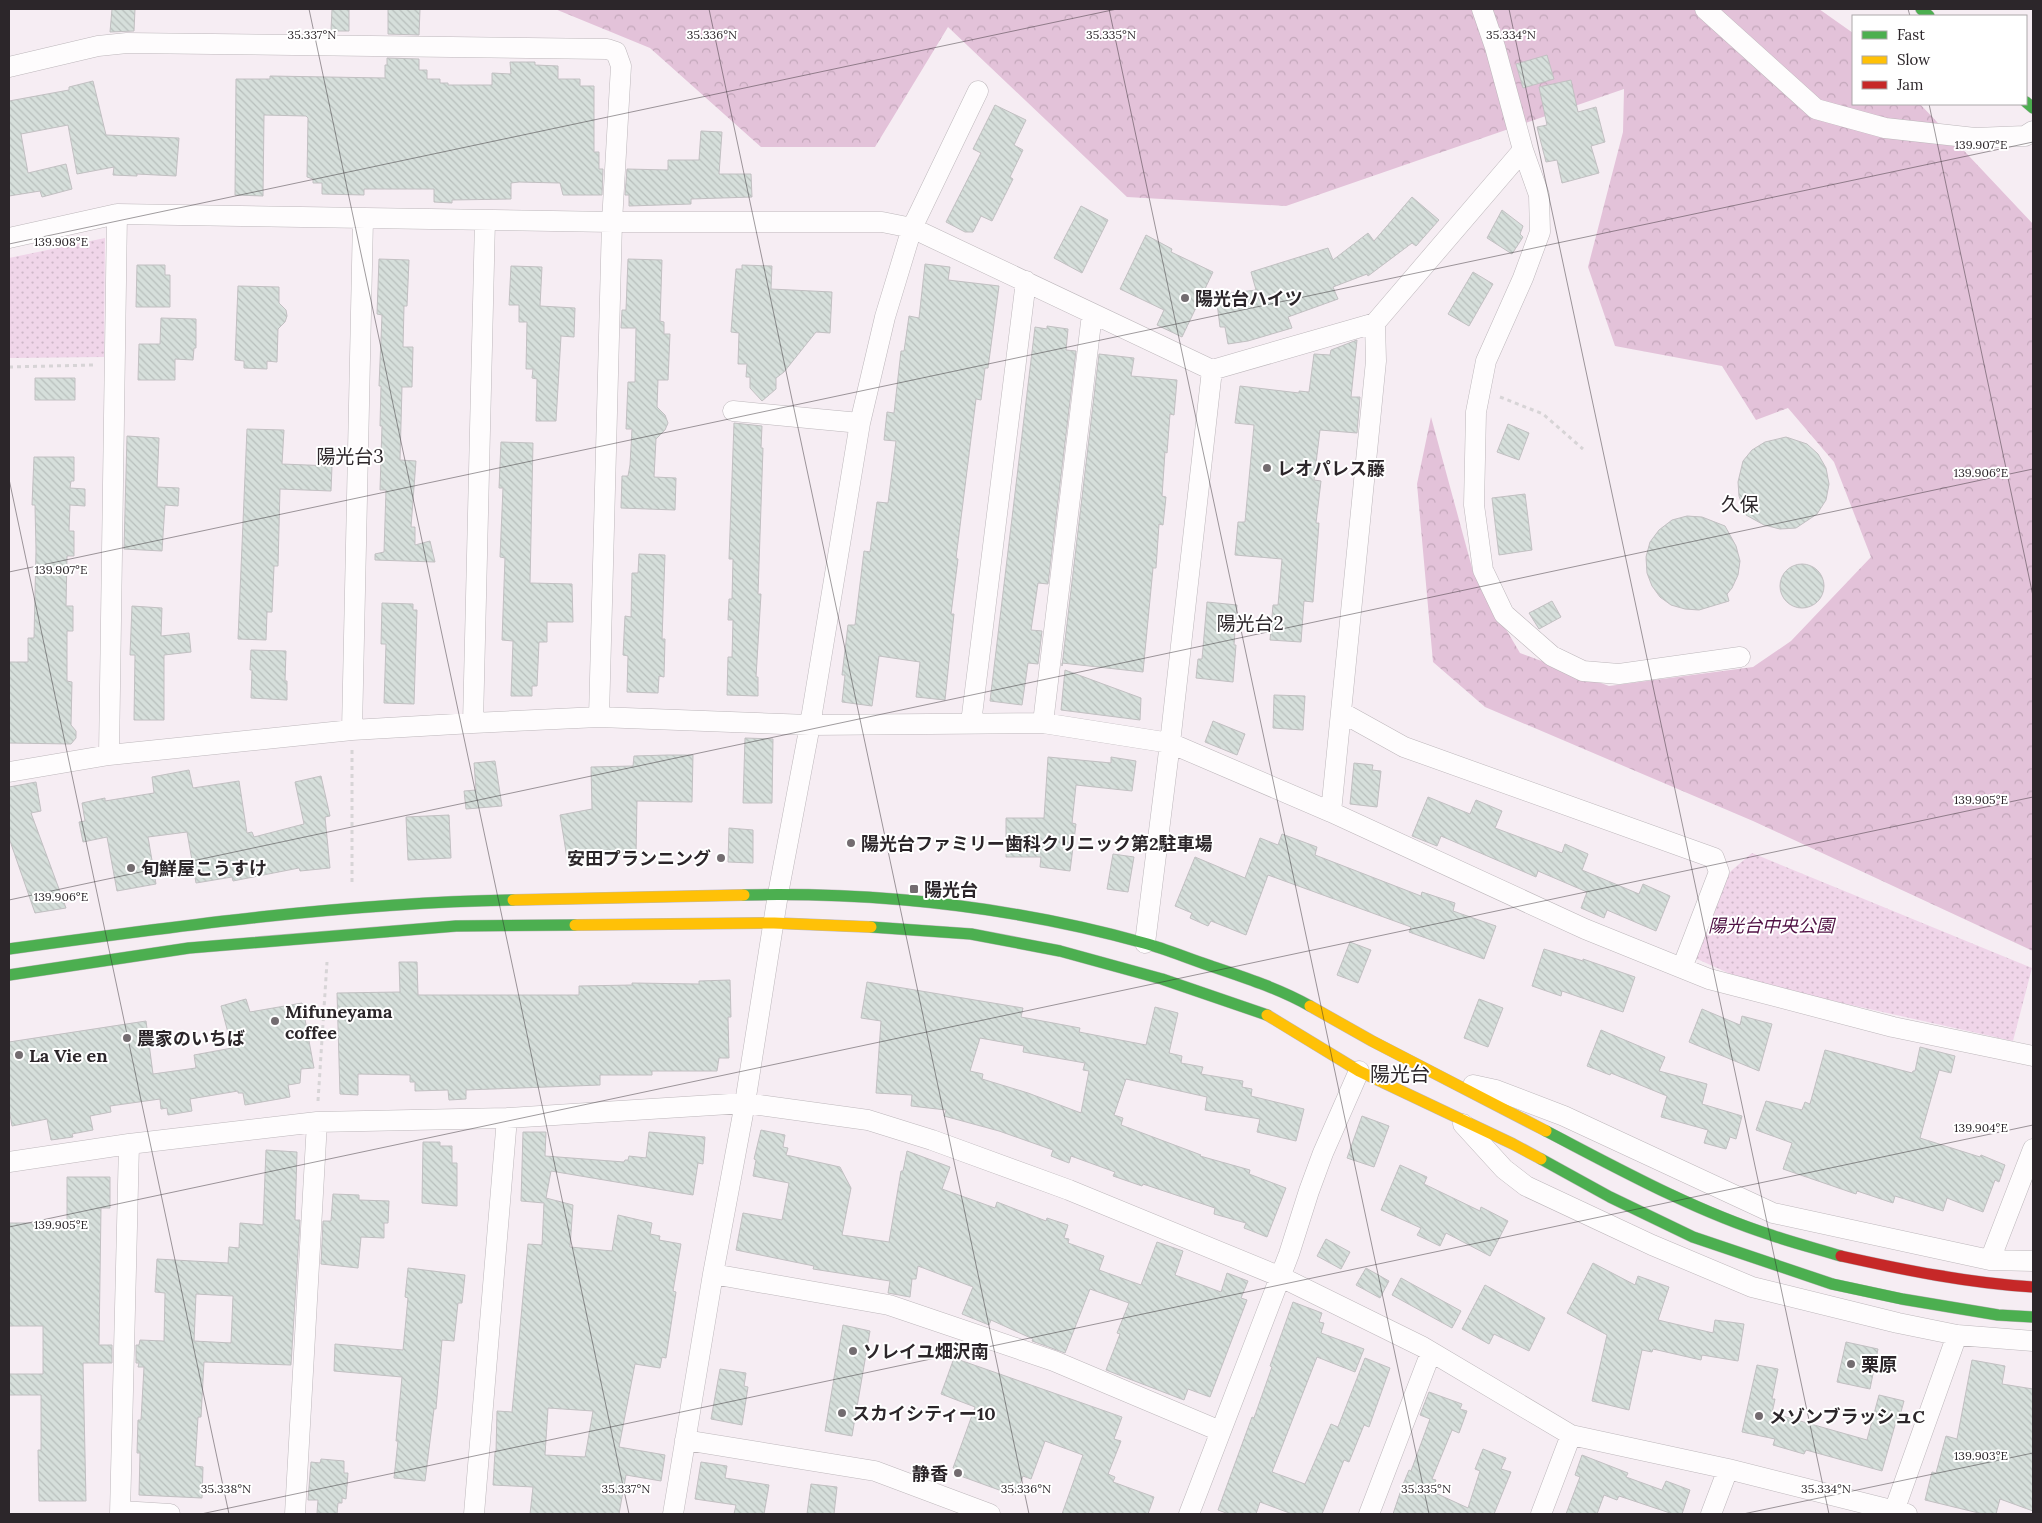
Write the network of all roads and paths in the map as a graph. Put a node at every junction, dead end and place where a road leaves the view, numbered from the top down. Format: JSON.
{"nodes":[{"id":1,"x":1482,"y":9,"type":"edge"},
{"id":2,"x":1705,"y":9,"type":"edge"},
{"id":3,"x":9,"y":67,"type":"edge"},
{"id":4,"x":978,"y":91,"type":"dead end"},
{"id":5,"x":2033,"y":131,"type":"edge"},
{"id":6,"x":1523,"y":150,"type":"junction"},
{"id":7,"x":117,"y":214,"type":"junction"},
{"id":8,"x":362,"y":219,"type":"junction"},
{"id":9,"x":485,"y":220,"type":"junction"},
{"id":10,"x":612,"y":222,"type":"junction"},
{"id":11,"x":912,"y":228,"type":"junction"},
{"id":12,"x":9,"y":238,"type":"edge"},
{"id":13,"x":1026,"y":281,"type":"junction"},
{"id":14,"x":1092,"y":314,"type":"junction"},
{"id":15,"x":1375,"y":322,"type":"junction"},
{"id":16,"x":116,"y":365,"type":"junction"},
{"id":17,"x":9,"y":366,"type":"edge"},
{"id":18,"x":1212,"y":370,"type":"junction"},
{"id":19,"x":1481,"y":389,"type":"junction"},
{"id":20,"x":733,"y":411,"type":"dead end"},
{"id":21,"x":860,"y":423,"type":"junction"},
{"id":22,"x":1583,"y":449,"type":"dead end"},
{"id":23,"x":1740,"y":657,"type":"dead end"},
{"id":24,"x":1341,"y":712,"type":"junction"},
{"id":25,"x":599,"y":717,"type":"junction"},
{"id":26,"x":1043,"y":722,"type":"junction"},
{"id":27,"x":473,"y":723,"type":"junction"},
{"id":28,"x":971,"y":723,"type":"junction"},
{"id":29,"x":810,"y":725,"type":"junction"},
{"id":30,"x":352,"y":730,"type":"junction"},
{"id":31,"x":1170,"y":743,"type":"junction"},
{"id":32,"x":109,"y":755,"type":"junction"},
{"id":33,"x":9,"y":772,"type":"edge"},
{"id":34,"x":1331,"y":812,"type":"junction"},
{"id":35,"x":352,"y":888,"type":"dead end"},
{"id":36,"x":778,"y":894,"type":"junction"},
{"id":37,"x":774,"y":922,"type":"junction"},
{"id":38,"x":1144,"y":944,"type":"junction"},
{"id":39,"x":9,"y":949,"type":"edge"},
{"id":40,"x":328,"y":956,"type":"dead end"},
{"id":41,"x":1682,"y":968,"type":"junction"},
{"id":42,"x":9,"y":975,"type":"edge"},
{"id":43,"x":2033,"y":1056,"type":"edge"},
{"id":44,"x":1359,"y":1071,"type":"junction"},
{"id":45,"x":1444,"y":1078,"type":"junction"},
{"id":46,"x":745,"y":1104,"type":"junction"},
{"id":47,"x":507,"y":1118,"type":"junction"},
{"id":48,"x":1458,"y":1118,"type":"junction"},
{"id":49,"x":316,"y":1122,"type":"junction"},
{"id":50,"x":129,"y":1144,"type":"junction"},
{"id":51,"x":2033,"y":1149,"type":"edge"},
{"id":52,"x":9,"y":1162,"type":"edge"},
{"id":53,"x":1990,"y":1260,"type":"junction"},
{"id":54,"x":2033,"y":1261,"type":"edge"},
{"id":55,"x":713,"y":1274,"type":"junction"},
{"id":56,"x":1281,"y":1277,"type":"junction"},
{"id":57,"x":2033,"y":1287,"type":"edge"},
{"id":58,"x":2033,"y":1317,"type":"edge"},
{"id":59,"x":1957,"y":1335,"type":"junction"},
{"id":60,"x":2033,"y":1341,"type":"edge"},
{"id":61,"x":1431,"y":1352,"type":"junction"},
{"id":62,"x":1220,"y":1431,"type":"junction"},
{"id":63,"x":1571,"y":1435,"type":"junction"},
{"id":64,"x":685,"y":1440,"type":"junction"},
{"id":65,"x":1728,"y":1469,"type":"junction"},
{"id":66,"x":120,"y":1513,"type":"edge"},
{"id":67,"x":1898,"y":1513,"type":"edge"},
{"id":68,"x":170,"y":1514,"type":"edge"},
{"id":69,"x":295,"y":1514,"type":"edge"},
{"id":70,"x":474,"y":1514,"type":"edge"},
{"id":71,"x":673,"y":1514,"type":"edge"},
{"id":72,"x":990,"y":1514,"type":"edge"},
{"id":73,"x":1189,"y":1514,"type":"edge"},
{"id":74,"x":1369,"y":1514,"type":"edge"},
{"id":75,"x":1541,"y":1514,"type":"edge"},
{"id":76,"x":1711,"y":1514,"type":"edge"}],
"edges":[{"from":1,"to":6,"type":"street"},
{"from":2,"to":5,"type":"street"},
{"from":3,"to":10,"type":"street"},
{"from":4,"to":11,"type":"street"},
{"from":6,"to":15,"type":"street"},
{"from":6,"to":19,"type":"street"},
{"from":7,"to":8,"type":"street"},
{"from":7,"to":12,"type":"street"},
{"from":7,"to":16,"type":"street"},
{"from":8,"to":9,"type":"street"},
{"from":8,"to":30,"type":"street"},
{"from":9,"to":10,"type":"street"},
{"from":9,"to":27,"type":"street"},
{"from":10,"to":11,"type":"street"},
{"from":10,"to":25,"type":"street"},
{"from":11,"to":13,"type":"street"},
{"from":11,"to":21,"type":"street"},
{"from":13,"to":14,"type":"street"},
{"from":13,"to":28,"type":"street"},
{"from":14,"to":18,"type":"street"},
{"from":14,"to":26,"type":"street"},
{"from":15,"to":18,"type":"street"},
{"from":15,"to":24,"type":"street"},
{"from":16,"to":17,"type":"path"},
{"from":16,"to":32,"type":"street"},
{"from":18,"to":31,"type":"street"},
{"from":19,"to":22,"type":"path"},
{"from":19,"to":23,"type":"street"},
{"from":20,"to":21,"type":"street"},
{"from":21,"to":29,"type":"street"},
{"from":24,"to":34,"type":"street"},
{"from":24,"to":41,"type":"street"},
{"from":25,"to":27,"type":"street"},
{"from":25,"to":29,"type":"street"},
{"from":26,"to":28,"type":"street"},
{"from":26,"to":31,"type":"street"},
{"from":27,"to":30,"type":"street"},
{"from":28,"to":29,"type":"street"},
{"from":29,"to":36,"type":"street"},
{"from":30,"to":32,"type":"street"},
{"from":30,"to":35,"type":"path"},
{"from":31,"to":34,"type":"street"},
{"from":31,"to":38,"type":"street"},
{"from":32,"to":33,"type":"street"},
{"from":34,"to":41,"type":"street"},
{"from":36,"to":37,"type":"street"},
{"from":36,"to":38,"type":"street"},
{"from":36,"to":39,"type":"street"},
{"from":37,"to":42,"type":"street"},
{"from":37,"to":44,"type":"street"},
{"from":37,"to":46,"type":"street"},
{"from":38,"to":45,"type":"street"},
{"from":40,"to":49,"type":"path"},
{"from":41,"to":43,"type":"street"},
{"from":44,"to":48,"type":"street"},
{"from":44,"to":56,"type":"street"},
{"from":45,"to":53,"type":"street"},
{"from":45,"to":57,"type":"street"},
{"from":46,"to":47,"type":"street"},
{"from":46,"to":55,"type":"street"},
{"from":46,"to":56,"type":"street"},
{"from":47,"to":49,"type":"street"},
{"from":47,"to":70,"type":"street"},
{"from":48,"to":58,"type":"street"},
{"from":48,"to":59,"type":"street"},
{"from":49,"to":50,"type":"street"},
{"from":49,"to":69,"type":"street"},
{"from":50,"to":52,"type":"street"},
{"from":50,"to":66,"type":"street"},
{"from":51,"to":53,"type":"street"},
{"from":53,"to":54,"type":"street"},
{"from":55,"to":62,"type":"street"},
{"from":55,"to":64,"type":"street"},
{"from":56,"to":61,"type":"street"},
{"from":56,"to":62,"type":"street"},
{"from":59,"to":60,"type":"street"},
{"from":59,"to":67,"type":"street"},
{"from":61,"to":63,"type":"street"},
{"from":61,"to":74,"type":"street"},
{"from":62,"to":73,"type":"street"},
{"from":63,"to":65,"type":"street"},
{"from":63,"to":75,"type":"street"},
{"from":64,"to":71,"type":"street"},
{"from":64,"to":72,"type":"street"},
{"from":65,"to":67,"type":"street"},
{"from":65,"to":76,"type":"street"},
{"from":66,"to":68,"type":"street"}]}
